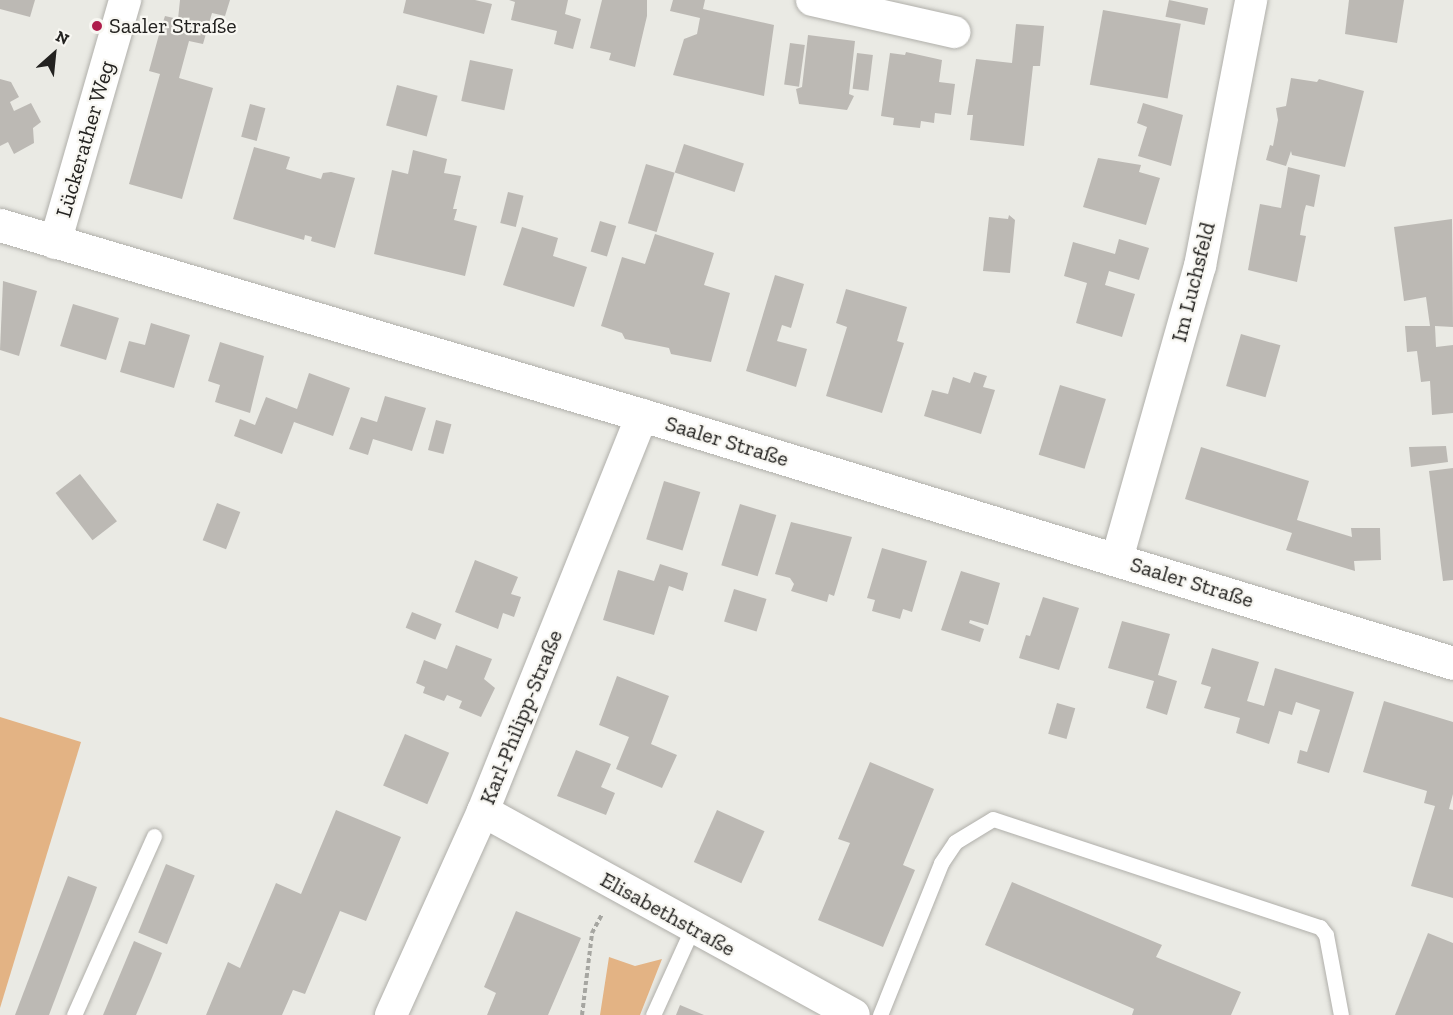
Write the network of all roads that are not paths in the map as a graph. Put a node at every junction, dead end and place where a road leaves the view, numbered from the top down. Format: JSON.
{"nodes":[{"id":1,"x":125,"y":0,"type":"edge"},
{"id":2,"x":812,"y":0,"type":"edge"},
{"id":3,"x":1251,"y":0,"type":"edge"},
{"id":4,"x":856,"y":5,"type":"edge"},
{"id":5,"x":954,"y":32,"type":"dead end"},
{"id":6,"x":0,"y":225,"type":"edge"},
{"id":7,"x":55,"y":243,"type":"junction"},
{"id":8,"x":642,"y":415,"type":"junction"},
{"id":9,"x":1117,"y":559,"type":"junction"},
{"id":10,"x":1453,"y":663,"type":"edge"},
{"id":11,"x":483,"y":811,"type":"junction"},
{"id":12,"x":154,"y":836,"type":"dead end"},
{"id":13,"x":693,"y":927,"type":"junction"},
{"id":14,"x":74,"y":1015,"type":"edge"},
{"id":15,"x":391,"y":1015,"type":"edge"},
{"id":16,"x":653,"y":1015,"type":"edge"},
{"id":17,"x":854,"y":1015,"type":"edge"},
{"id":18,"x":880,"y":1015,"type":"edge"},
{"id":19,"x":1341,"y":1015,"type":"edge"}],
"edges":[{"from":1,"to":7,"type":"street","name":"Lückerather Weg"},
{"from":2,"to":4,"type":"street"},
{"from":3,"to":9,"type":"street","name":"Im Luchsfeld"},
{"from":4,"to":5,"type":"street"},
{"from":6,"to":7,"type":"street","name":"Saaler Straße"},
{"from":7,"to":8,"type":"street","name":"Saaler Straße"},
{"from":8,"to":9,"type":"street","name":"Saaler Straße"},
{"from":8,"to":11,"type":"street","name":"Karl-Philipp-Straße"},
{"from":9,"to":10,"type":"street","name":"Saaler Straße"},
{"from":11,"to":13,"type":"street","name":"Elisabethstraße"},
{"from":11,"to":15,"type":"street","name":"Karl-Philipp-Straße"},
{"from":12,"to":14,"type":"lane"},
{"from":13,"to":16,"type":"lane"},
{"from":13,"to":17,"type":"street","name":"Elisabethstraße"},
{"from":18,"to":19,"type":"lane"}]}
